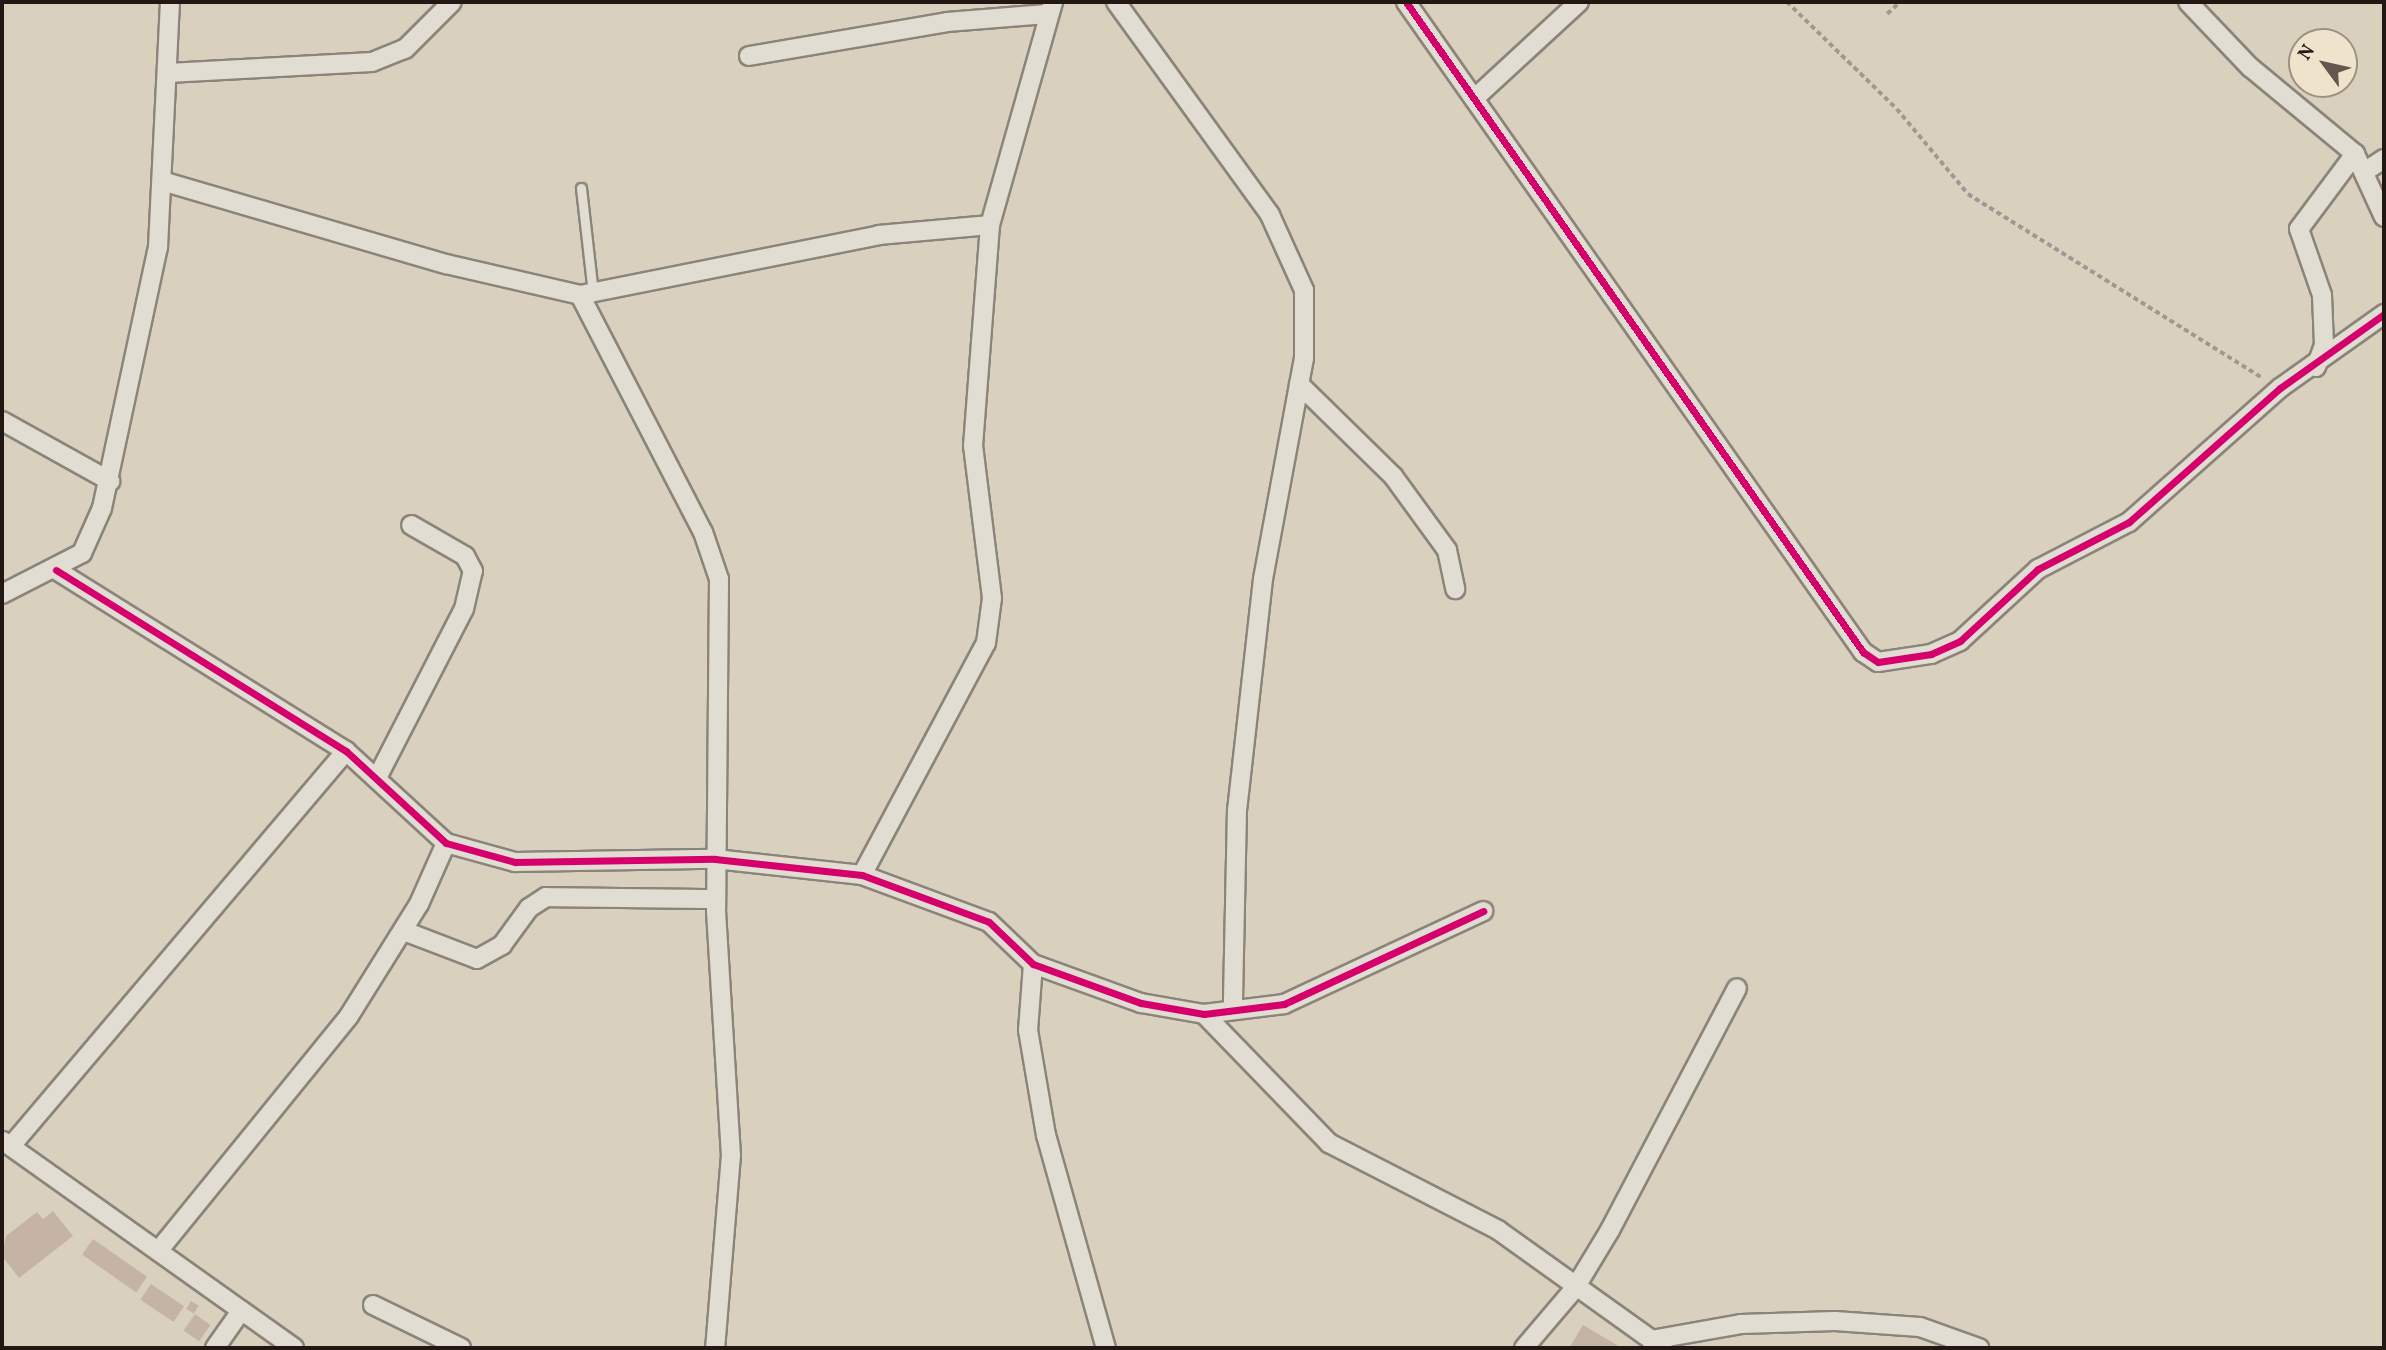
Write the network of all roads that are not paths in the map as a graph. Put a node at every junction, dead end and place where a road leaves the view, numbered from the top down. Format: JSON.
{"nodes":[{"id":1,"x":170,"y":2,"type":"edge"},
{"id":2,"x":452,"y":2,"type":"edge"},
{"id":3,"x":1116,"y":2,"type":"edge"},
{"id":4,"x":1406,"y":2,"type":"edge"},
{"id":5,"x":1579,"y":2,"type":"edge"},
{"id":6,"x":2188,"y":2,"type":"edge"},
{"id":7,"x":1050,"y":8,"type":"edge"},
{"id":8,"x":749,"y":56,"type":"dead end"},
{"id":9,"x":168,"y":73,"type":"junction"},
{"id":10,"x":1476,"y":97,"type":"junction"},
{"id":11,"x":2355,"y":154,"type":"junction"},
{"id":12,"x":2384,"y":159,"type":"edge"},
{"id":13,"x":2367,"y":170,"type":"junction"},
{"id":14,"x":165,"y":182,"type":"junction"},
{"id":15,"x":582,"y":188,"type":"dead end"},
{"id":16,"x":2384,"y":217,"type":"edge"},
{"id":17,"x":990,"y":225,"type":"junction"},
{"id":18,"x":586,"y":294,"type":"junction"},
{"id":19,"x":2384,"y":314,"type":"edge"},
{"id":20,"x":2315,"y":369,"type":"junction"},
{"id":21,"x":1299,"y":384,"type":"junction"},
{"id":22,"x":2,"y":421,"type":"edge"},
{"id":23,"x":110,"y":481,"type":"junction"},
{"id":24,"x":411,"y":525,"type":"dead end"},
{"id":25,"x":57,"y":570,"type":"junction"},
{"id":26,"x":1455,"y":589,"type":"dead end"},
{"id":27,"x":2,"y":594,"type":"edge"},
{"id":28,"x":346,"y":751,"type":"junction"},
{"id":29,"x":378,"y":776,"type":"junction"},
{"id":30,"x":446,"y":843,"type":"junction"},
{"id":31,"x":715,"y":859,"type":"junction"},
{"id":32,"x":862,"y":875,"type":"junction"},
{"id":33,"x":716,"y":899,"type":"junction"},
{"id":34,"x":1483,"y":911,"type":"dead end"},
{"id":35,"x":404,"y":931,"type":"junction"},
{"id":36,"x":1033,"y":964,"type":"junction"},
{"id":37,"x":1737,"y":988,"type":"dead end"},
{"id":38,"x":1233,"y":1006,"type":"junction"},
{"id":39,"x":1205,"y":1014,"type":"junction"},
{"id":40,"x":6,"y":1143,"type":"edge"},
{"id":41,"x":159,"y":1250,"type":"junction"},
{"id":42,"x":1575,"y":1288,"type":"junction"},
{"id":43,"x":373,"y":1305,"type":"dead end"},
{"id":44,"x":241,"y":1311,"type":"junction"},
{"id":45,"x":1657,"y":1344,"type":"edge"},
{"id":46,"x":215,"y":1348,"type":"edge"},
{"id":47,"x":294,"y":1348,"type":"edge"},
{"id":48,"x":461,"y":1348,"type":"edge"},
{"id":49,"x":715,"y":1348,"type":"edge"},
{"id":50,"x":1105,"y":1348,"type":"edge"},
{"id":51,"x":1524,"y":1348,"type":"edge"},
{"id":52,"x":1979,"y":1348,"type":"edge"}],
"edges":[{"from":1,"to":9,"type":"street"},
{"from":2,"to":9,"type":"street"},
{"from":3,"to":21,"type":"street"},
{"from":4,"to":10,"type":"street"},
{"from":5,"to":10,"type":"street"},
{"from":6,"to":11,"type":"street"},
{"from":7,"to":8,"type":"street"},
{"from":7,"to":17,"type":"street"},
{"from":9,"to":14,"type":"street"},
{"from":10,"to":20,"type":"street"},
{"from":11,"to":13,"type":"street"},
{"from":11,"to":20,"type":"street"},
{"from":12,"to":13,"type":"street"},
{"from":13,"to":16,"type":"street"},
{"from":14,"to":18,"type":"street"},
{"from":14,"to":23,"type":"street"},
{"from":15,"to":18,"type":"lane"},
{"from":17,"to":18,"type":"street"},
{"from":17,"to":32,"type":"street"},
{"from":18,"to":31,"type":"street"},
{"from":19,"to":20,"type":"street"},
{"from":21,"to":26,"type":"street"},
{"from":21,"to":38,"type":"street"},
{"from":22,"to":23,"type":"street"},
{"from":23,"to":25,"type":"street"},
{"from":24,"to":29,"type":"street"},
{"from":25,"to":27,"type":"street"},
{"from":25,"to":28,"type":"street"},
{"from":28,"to":29,"type":"street"},
{"from":28,"to":40,"type":"street"},
{"from":29,"to":30,"type":"street"},
{"from":30,"to":31,"type":"street"},
{"from":30,"to":35,"type":"street"},
{"from":31,"to":32,"type":"street"},
{"from":31,"to":33,"type":"street"},
{"from":32,"to":36,"type":"street"},
{"from":33,"to":35,"type":"street"},
{"from":33,"to":49,"type":"street"},
{"from":34,"to":38,"type":"street"},
{"from":35,"to":41,"type":"street"},
{"from":36,"to":39,"type":"street"},
{"from":36,"to":50,"type":"street"},
{"from":37,"to":42,"type":"street"},
{"from":38,"to":39,"type":"street"},
{"from":39,"to":42,"type":"street"},
{"from":40,"to":41,"type":"street"},
{"from":41,"to":44,"type":"street"},
{"from":42,"to":45,"type":"street"},
{"from":42,"to":51,"type":"street"},
{"from":43,"to":48,"type":"street"},
{"from":44,"to":46,"type":"street"},
{"from":44,"to":47,"type":"street"},
{"from":45,"to":52,"type":"street"}]}
